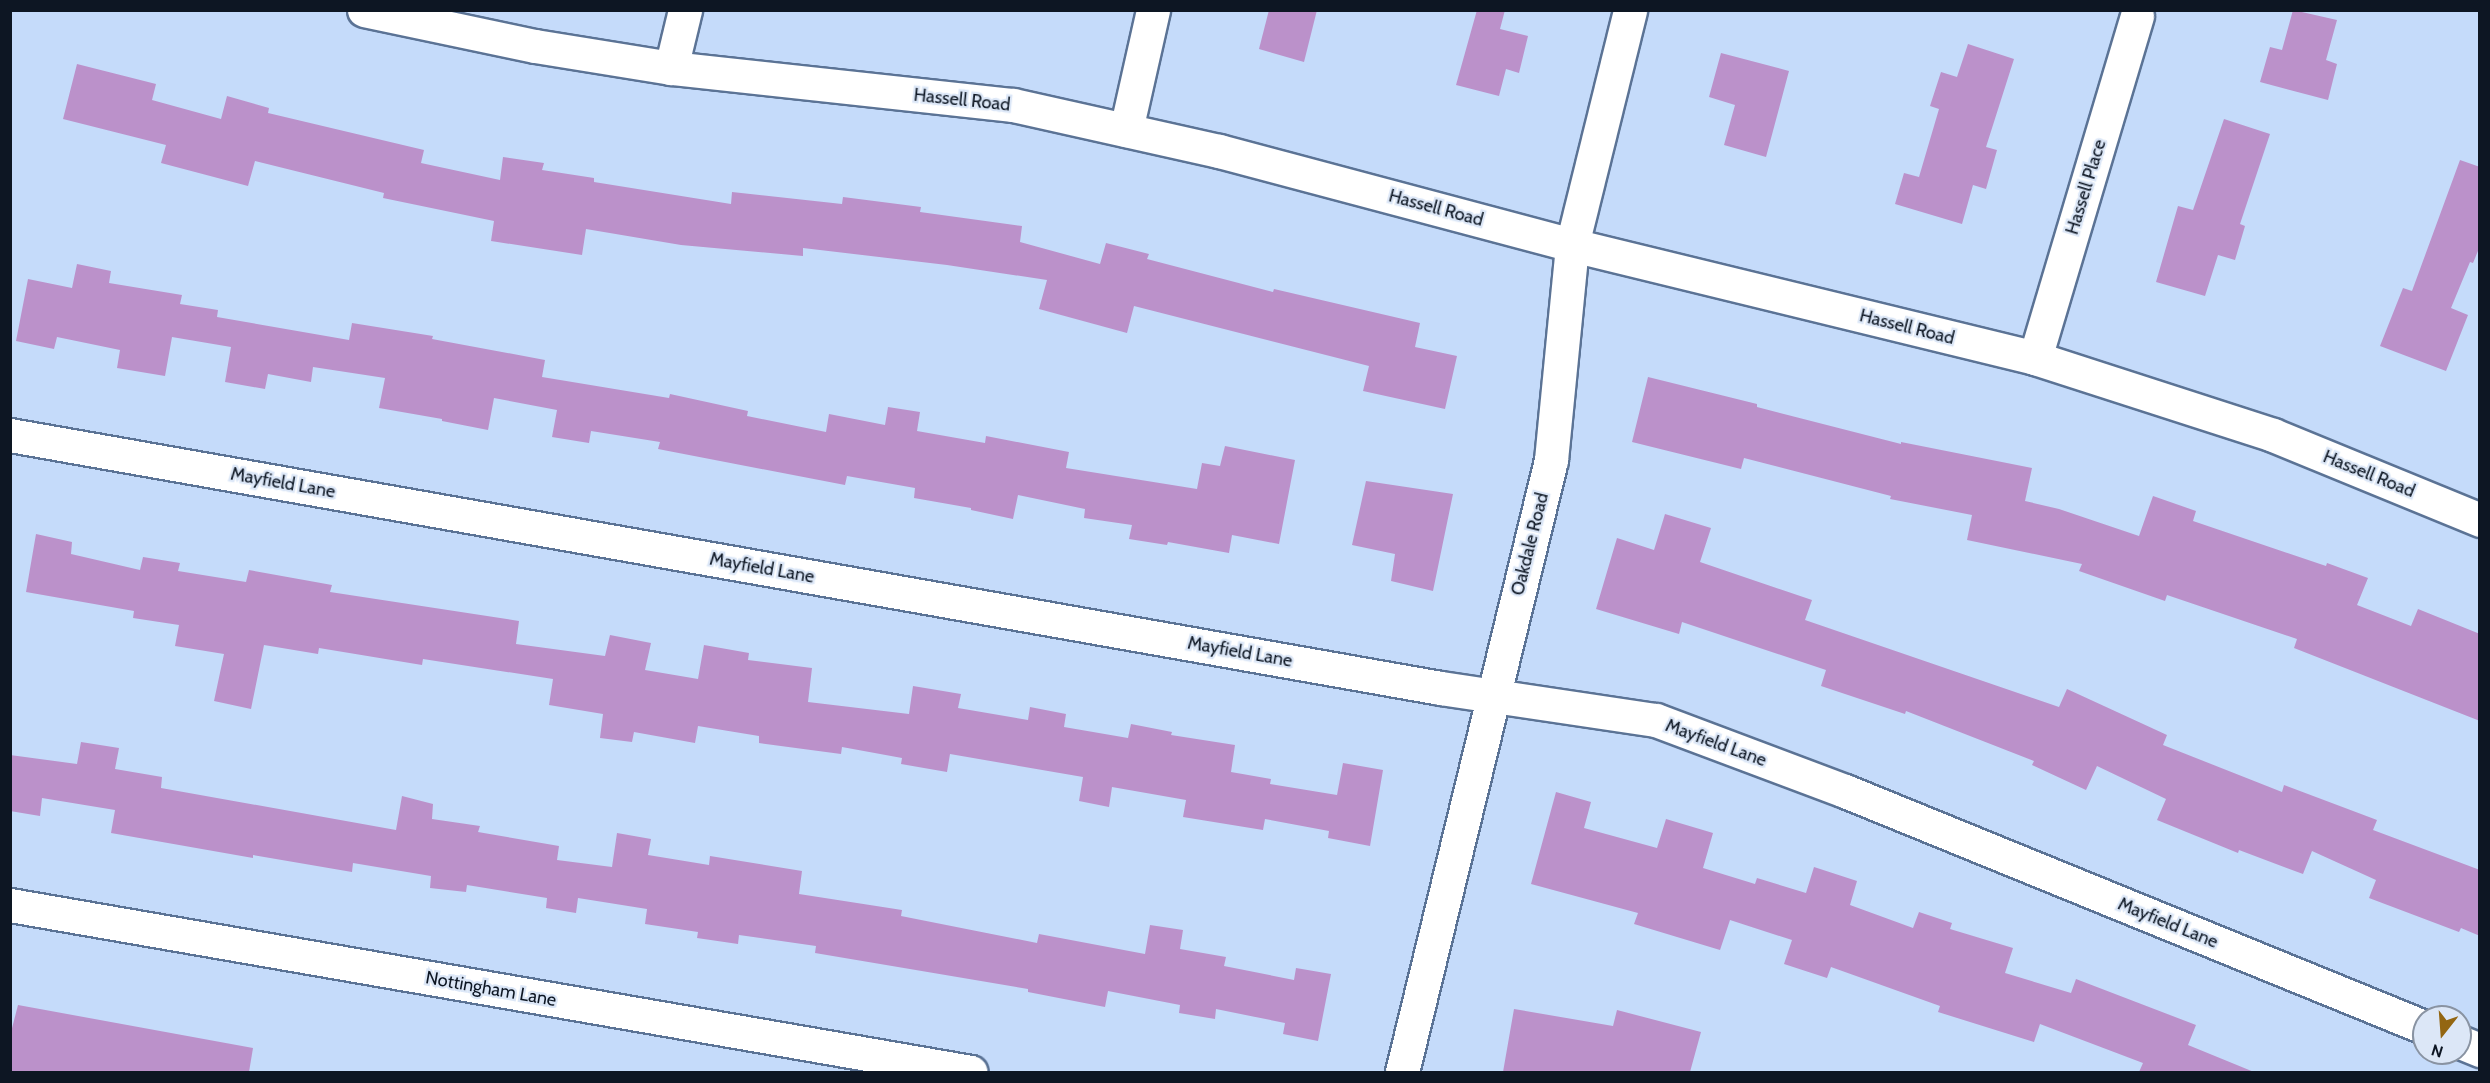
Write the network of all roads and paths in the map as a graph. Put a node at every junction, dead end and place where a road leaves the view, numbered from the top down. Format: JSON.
{"nodes":[{"id":1,"x":364,"y":10,"type":"edge"},
{"id":2,"x":685,"y":10,"type":"edge"},
{"id":3,"x":1153,"y":10,"type":"edge"},
{"id":4,"x":1630,"y":10,"type":"edge"},
{"id":5,"x":2137,"y":16,"type":"dead end"},
{"id":6,"x":671,"y":68,"type":"junction"},
{"id":7,"x":1126,"y":130,"type":"junction"},
{"id":8,"x":1572,"y":245,"type":"junction"},
{"id":9,"x":2035,"y":358,"type":"junction"},
{"id":10,"x":10,"y":435,"type":"edge"},
{"id":11,"x":2478,"y":517,"type":"edge"},
{"id":12,"x":1492,"y":696,"type":"junction"},
{"id":13,"x":10,"y":906,"type":"edge"},
{"id":14,"x":2412,"y":1022,"type":"edge"},
{"id":15,"x":971,"y":1072,"type":"edge"},
{"id":16,"x":1402,"y":1072,"type":"edge"}],
"edges":[{"from":1,"to":6,"type":"street","name":"Hassell Road"},
{"from":2,"to":6,"type":"street"},
{"from":3,"to":7,"type":"street"},
{"from":4,"to":8,"type":"street","name":"Oakdale Road"},
{"from":5,"to":9,"type":"street","name":"Hassell Place"},
{"from":6,"to":7,"type":"street","name":"Hassell Road"},
{"from":7,"to":8,"type":"street","name":"Hassell Road"},
{"from":8,"to":9,"type":"street","name":"Hassell Road"},
{"from":8,"to":12,"type":"street","name":"Oakdale Road"},
{"from":9,"to":11,"type":"street","name":"Hassell Road"},
{"from":10,"to":12,"type":"street","name":"Mayfield Lane"},
{"from":12,"to":14,"type":"street","name":"Mayfield Lane"},
{"from":12,"to":16,"type":"street","name":"Oakdale Road"},
{"from":13,"to":15,"type":"street","name":"Nottingham Lane"}]}
